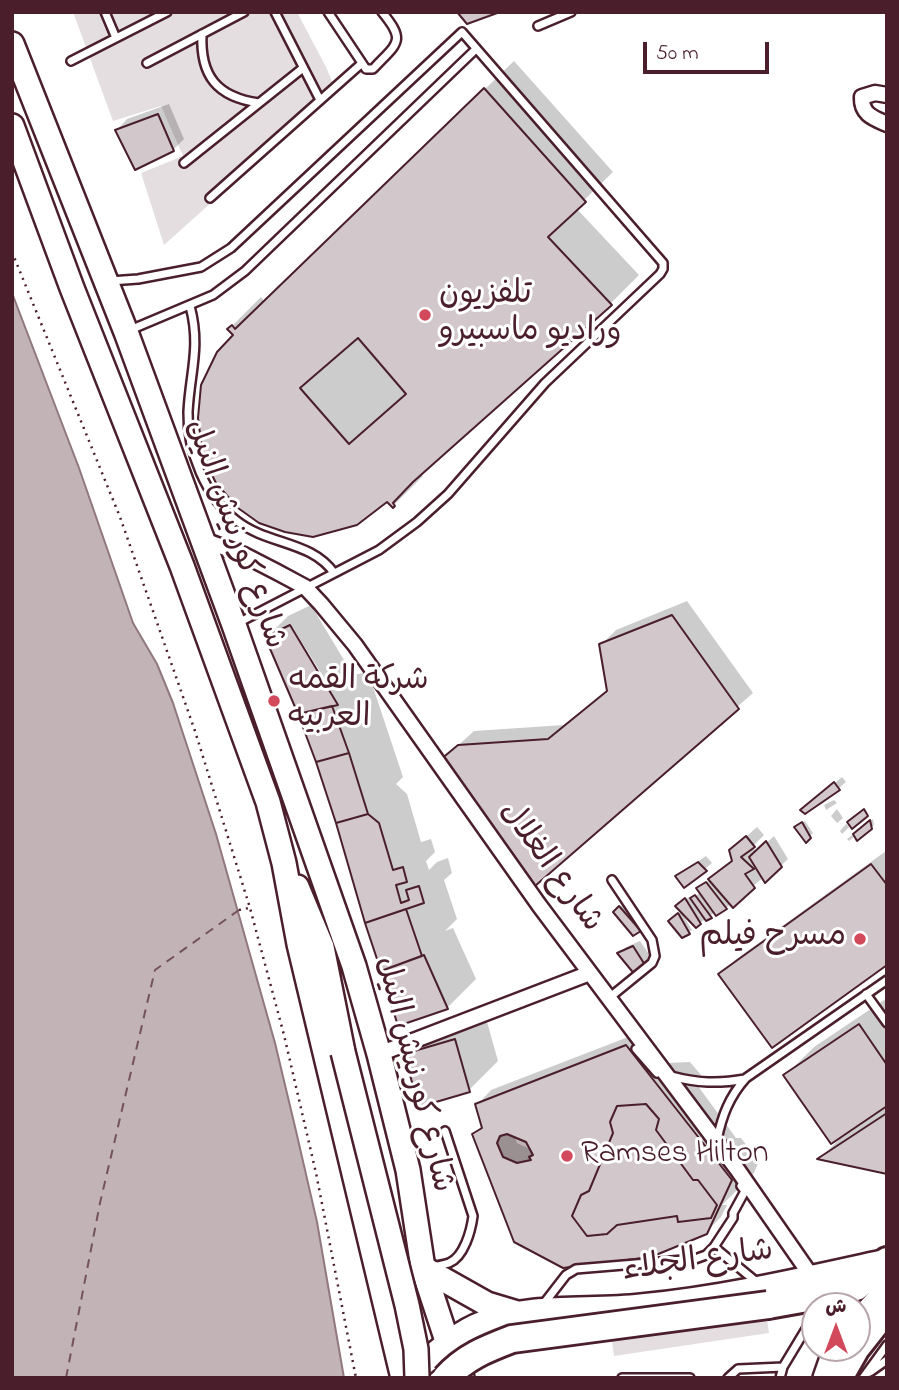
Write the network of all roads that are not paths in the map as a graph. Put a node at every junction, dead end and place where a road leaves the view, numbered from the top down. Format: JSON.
{"nodes":[{"id":1,"x":105,"y":12,"type":"edge"},
{"id":2,"x":167,"y":12,"type":"edge"},
{"id":3,"x":244,"y":12,"type":"edge"},
{"id":4,"x":275,"y":12,"type":"edge"},
{"id":5,"x":328,"y":12,"type":"edge"},
{"id":6,"x":382,"y":12,"type":"edge"},
{"id":7,"x":571,"y":12,"type":"edge"},
{"id":8,"x":538,"y":26,"type":"dead end"},
{"id":9,"x":202,"y":34,"type":"junction"},
{"id":10,"x":117,"y":38,"type":"junction"},
{"id":11,"x":12,"y":44,"type":"edge"},
{"id":12,"x":477,"y":49,"type":"junction"},
{"id":13,"x":71,"y":61,"type":"dead end"},
{"id":14,"x":147,"y":63,"type":"dead end"},
{"id":15,"x":361,"y":64,"type":"junction"},
{"id":16,"x":303,"y":68,"type":"junction"},
{"id":17,"x":887,"y":94,"type":"edge"},
{"id":18,"x":320,"y":100,"type":"junction"},
{"id":19,"x":259,"y":103,"type":"junction"},
{"id":20,"x":887,"y":124,"type":"edge"},
{"id":21,"x":12,"y":126,"type":"edge"},
{"id":22,"x":184,"y":163,"type":"dead end"},
{"id":23,"x":210,"y":198,"type":"dead end"},
{"id":24,"x":106,"y":281,"type":"junction"},
{"id":25,"x":190,"y":306,"type":"junction"},
{"id":26,"x":126,"y":332,"type":"junction"},
{"id":27,"x":201,"y":539,"type":"junction"},
{"id":28,"x":334,"y":573,"type":"junction"},
{"id":29,"x":305,"y":587,"type":"junction"},
{"id":30,"x":234,"y":625,"type":"junction"},
{"id":31,"x":284,"y":863,"type":"junction"},
{"id":32,"x":612,"y":880,"type":"dead end"},
{"id":33,"x":590,"y":973,"type":"junction"},
{"id":34,"x":887,"y":980,"type":"edge"},
{"id":35,"x":866,"y":994,"type":"junction"},
{"id":36,"x":609,"y":998,"type":"junction"},
{"id":37,"x":887,"y":1023,"type":"edge"},
{"id":38,"x":645,"y":1046,"type":"junction"},
{"id":39,"x":379,"y":1054,"type":"junction"},
{"id":40,"x":667,"y":1074,"type":"junction"},
{"id":41,"x":746,"y":1078,"type":"junction"},
{"id":42,"x":445,"y":1131,"type":"dead end"},
{"id":43,"x":717,"y":1142,"type":"junction"},
{"id":44,"x":748,"y":1190,"type":"junction"},
{"id":45,"x":714,"y":1247,"type":"junction"},
{"id":46,"x":422,"y":1260,"type":"junction"},
{"id":47,"x":887,"y":1261,"type":"edge"},
{"id":48,"x":377,"y":1268,"type":"junction"},
{"id":49,"x":812,"y":1277,"type":"junction"},
{"id":50,"x":766,"y":1296,"type":"junction"},
{"id":51,"x":885,"y":1304,"type":"edge"},
{"id":52,"x":527,"y":1312,"type":"junction"},
{"id":53,"x":871,"y":1326,"type":"edge"},
{"id":54,"x":801,"y":1337,"type":"edge"},
{"id":55,"x":448,"y":1343,"type":"junction"},
{"id":56,"x":887,"y":1345,"type":"edge"},
{"id":57,"x":887,"y":1360,"type":"edge"},
{"id":58,"x":783,"y":1367,"type":"junction"},
{"id":59,"x":678,"y":1377,"type":"edge"},
{"id":60,"x":855,"y":1377,"type":"edge"},
{"id":61,"x":404,"y":1378,"type":"edge"},
{"id":62,"x":417,"y":1378,"type":"edge"},
{"id":63,"x":446,"y":1378,"type":"edge"},
{"id":64,"x":462,"y":1378,"type":"edge"},
{"id":65,"x":622,"y":1378,"type":"edge"},
{"id":66,"x":635,"y":1378,"type":"edge"},
{"id":67,"x":655,"y":1378,"type":"edge"},
{"id":68,"x":690,"y":1378,"type":"edge"},
{"id":69,"x":727,"y":1378,"type":"edge"},
{"id":70,"x":780,"y":1378,"type":"edge"}],
"edges":[{"from":1,"to":10,"type":"lane"},
{"from":2,"to":10,"type":"lane"},
{"from":3,"to":9,"type":"lane"},
{"from":4,"to":16,"type":"lane"},
{"from":5,"to":15,"type":"lane"},
{"from":6,"to":15,"type":"lane"},
{"from":7,"to":8,"type":"lane"},
{"from":9,"to":14,"type":"lane"},
{"from":9,"to":19,"type":"lane"},
{"from":10,"to":13,"type":"lane"},
{"from":11,"to":24,"type":"main road","name":"شارع كورنيش النيل"},
{"from":12,"to":24,"type":"lane"},
{"from":12,"to":25,"type":"lane"},
{"from":12,"to":28,"type":"lane"},
{"from":15,"to":18,"type":"lane"},
{"from":16,"to":18,"type":"lane"},
{"from":16,"to":19,"type":"lane"},
{"from":17,"to":20,"type":"street"},
{"from":18,"to":23,"type":"lane"},
{"from":19,"to":22,"type":"lane"},
{"from":21,"to":31,"type":"main road","name":"شارع كورنيش النيل"},
{"from":24,"to":26,"type":"main road","name":"شارع كورنيش النيل"},
{"from":25,"to":26,"type":"lane"},
{"from":25,"to":28,"type":"lane"},
{"from":26,"to":27,"type":"main road","name":"شارع كورنيش النيل"},
{"from":27,"to":29,"type":"street","name":"شارع الغلال"},
{"from":27,"to":30,"type":"main road","name":"شارع كورنيش النيل"},
{"from":28,"to":29,"type":"lane"},
{"from":29,"to":30,"type":"lane"},
{"from":29,"to":33,"type":"street","name":"شارع الغلال"},
{"from":30,"to":39,"type":"main road","name":"شارع كورنيش النيل"},
{"from":31,"to":48,"type":"main road","name":"شارع كورنيش النيل"},
{"from":31,"to":62,"type":"main road","bridge":true},
{"from":32,"to":36,"type":"lane"},
{"from":33,"to":36,"type":"street","name":"شارع الغلال"},
{"from":33,"to":39,"type":"street"},
{"from":34,"to":35,"type":"lane"},
{"from":35,"to":37,"type":"lane"},
{"from":35,"to":41,"type":"lane"},
{"from":36,"to":38,"type":"street","name":"شارع الغلال"},
{"from":38,"to":40,"type":"street","name":"شارع الغلال"},
{"from":38,"to":44,"type":"lane"},
{"from":39,"to":46,"type":"main road","name":"شارع كورنيش النيل"},
{"from":40,"to":41,"type":"lane"},
{"from":40,"to":43,"type":"street","name":"شارع الغلال"},
{"from":41,"to":43,"type":"lane"},
{"from":42,"to":46,"type":"lane"},
{"from":43,"to":44,"type":"street","name":"شارع الغلال"},
{"from":44,"to":45,"type":"lane"},
{"from":44,"to":49,"type":"street","name":"شارع الغلال"},
{"from":45,"to":50,"type":"lane"},
{"from":45,"to":52,"type":"lane"},
{"from":46,"to":48,"type":"main road"},
{"from":46,"to":52,"type":"main road","name":"شارع الجلاء"},
{"from":46,"to":55,"type":"main road","name":"شارع كورنيش النيل"},
{"from":47,"to":49,"type":"main road","name":"شارع الجلاء"},
{"from":47,"to":50,"type":"highway"},
{"from":48,"to":61,"type":"main road","name":"شارع كورنيش النيل"},
{"from":49,"to":50,"type":"main road","name":"شارع الجلاء"},
{"from":50,"to":52,"type":"main road","name":"شارع الجلاء"},
{"from":50,"to":63,"type":"highway","bridge":true},
{"from":51,"to":53,"type":"highway"},
{"from":52,"to":55,"type":"main road","name":"شارع الجلاء"},
{"from":54,"to":58,"type":"lane"},
{"from":55,"to":61,"type":"main road","name":"شارع الجلاء"},
{"from":55,"to":64,"type":"main road","name":"شارع كورنيش النيل"},
{"from":56,"to":60,"type":"lane"},
{"from":57,"to":60,"type":"lane"},
{"from":58,"to":69,"type":"lane"},
{"from":58,"to":70,"type":"lane"},
{"from":59,"to":67,"type":"lane"},
{"from":59,"to":68,"type":"lane"},
{"from":65,"to":66,"type":"lane"},
{"from":66,"to":67,"type":"lane"}]}
